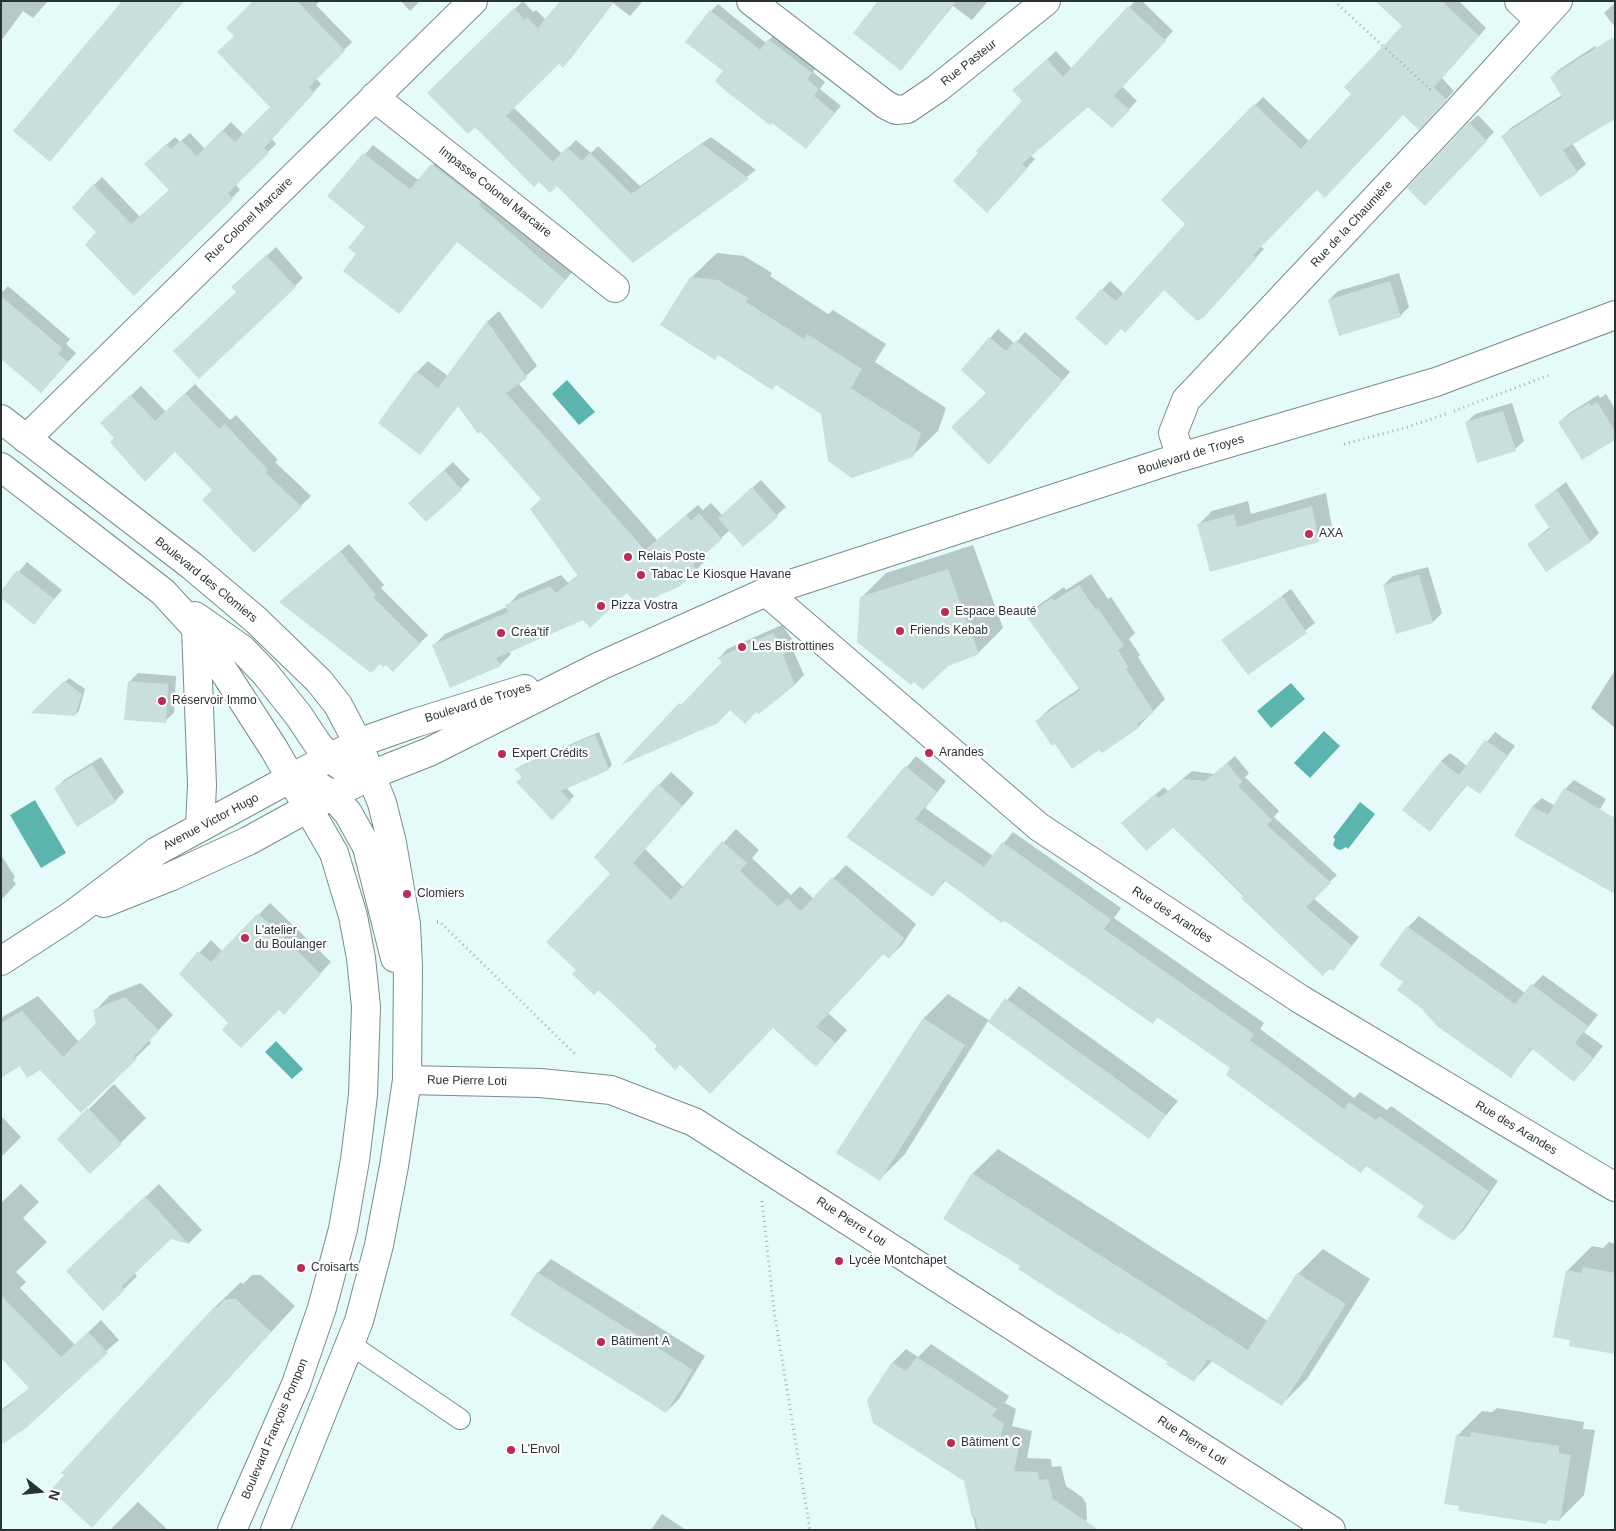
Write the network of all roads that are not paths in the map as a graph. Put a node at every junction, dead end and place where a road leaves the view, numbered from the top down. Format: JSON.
{"nodes":[{"id":1,"x":473,"y":1,"type":"edge"},
{"id":2,"x":751,"y":1,"type":"edge"},
{"id":3,"x":1046,"y":1,"type":"edge"},
{"id":4,"x":1519,"y":1,"type":"edge"},
{"id":5,"x":1558,"y":1,"type":"edge"},
{"id":6,"x":1539,"y":20,"type":"junction"},
{"id":7,"x":374,"y":97,"type":"junction"},
{"id":8,"x":615,"y":288,"type":"dead end"},
{"id":9,"x":1615,"y":315,"type":"edge"},
{"id":10,"x":1,"y":419,"type":"edge"},
{"id":11,"x":26,"y":439,"type":"junction"},
{"id":12,"x":1181,"y":457,"type":"junction"},
{"id":13,"x":1,"y":467,"type":"edge"},
{"id":14,"x":163,"y":592,"type":"junction"},
{"id":15,"x":766,"y":592,"type":"junction"},
{"id":16,"x":196,"y":628,"type":"junction"},
{"id":17,"x":600,"y":666,"type":"junction"},
{"id":18,"x":358,"y":743,"type":"junction"},
{"id":19,"x":330,"y":758,"type":"junction"},
{"id":20,"x":371,"y":775,"type":"junction"},
{"id":21,"x":291,"y":778,"type":"junction"},
{"id":22,"x":332,"y":795,"type":"junction"},
{"id":23,"x":308,"y":808,"type":"junction"},
{"id":24,"x":200,"y":827,"type":"junction"},
{"id":25,"x":72,"y":915,"type":"junction"},
{"id":26,"x":1,"y":961,"type":"edge"},
{"id":27,"x":408,"y":1021,"type":"junction"},
{"id":28,"x":407,"y":1080,"type":"junction"},
{"id":29,"x":1615,"y":1188,"type":"edge"},
{"id":30,"x":350,"y":1344,"type":"junction"},
{"id":31,"x":460,"y":1419,"type":"dead end"},
{"id":32,"x":232,"y":1530,"type":"edge"},
{"id":33,"x":275,"y":1530,"type":"edge"},
{"id":34,"x":1331,"y":1530,"type":"edge"}],
"edges":[{"from":1,"to":7,"type":"main road","name":"Rue Colonel Marcaire"},
{"from":2,"to":3,"type":"main road","name":"Rue Pasteur"},
{"from":4,"to":6,"type":"main road"},
{"from":5,"to":6,"type":"main road","name":"Rue de la Chaumière"},
{"from":6,"to":12,"type":"main road","name":"Rue de la Chaumière"},
{"from":7,"to":8,"type":"main road","name":"Impasse Colonel Marcaire"},
{"from":7,"to":11,"type":"main road","name":"Rue Colonel Marcaire"},
{"from":9,"to":12,"type":"main road","name":"Boulevard de Troyes"},
{"from":10,"to":11,"type":"main road","name":"Boulevard des Clomiers"},
{"from":11,"to":18,"type":"main road","name":"Boulevard des Clomiers"},
{"from":12,"to":15,"type":"main road","name":"Boulevard de Troyes"},
{"from":13,"to":14,"type":"main road"},
{"from":14,"to":16,"type":"main road"},
{"from":14,"to":19,"type":"main road"},
{"from":15,"to":17,"type":"main road","name":"Boulevard de Troyes"},
{"from":15,"to":29,"type":"main road","name":"Rue des Arandes"},
{"from":16,"to":21,"type":"main road"},
{"from":16,"to":24,"type":"main road"},
{"from":17,"to":18,"type":"main road","name":"Boulevard de Troyes"},
{"from":17,"to":20,"type":"main road"},
{"from":18,"to":19,"type":"main road","name":"Avenue Victor Hugo"},
{"from":18,"to":20,"type":"main road","name":"Boulevard des Clomiers"},
{"from":19,"to":20,"type":"main road"},
{"from":19,"to":21,"type":"main road","name":"Avenue Victor Hugo"},
{"from":20,"to":22,"type":"main road"},
{"from":20,"to":27,"type":"main road"},
{"from":21,"to":22,"type":"main road"},
{"from":21,"to":23,"type":"main road","name":"Boulevard François Pompon"},
{"from":21,"to":24,"type":"main road","name":"Avenue Victor Hugo"},
{"from":22,"to":23,"type":"main road"},
{"from":22,"to":27,"type":"main road"},
{"from":23,"to":25,"type":"main road","name":"Avenue Victor Hugo"},
{"from":23,"to":32,"type":"main road","name":"Boulevard François Pompon"},
{"from":24,"to":25,"type":"main road","name":"Avenue Victor Hugo"},
{"from":25,"to":26,"type":"main road","name":"Avenue Victor Hugo"},
{"from":27,"to":28,"type":"main road"},
{"from":28,"to":30,"type":"main road"},
{"from":28,"to":34,"type":"main road","name":"Rue Pierre Loti"},
{"from":30,"to":31,"type":"lane"},
{"from":30,"to":33,"type":"main road"}]}
